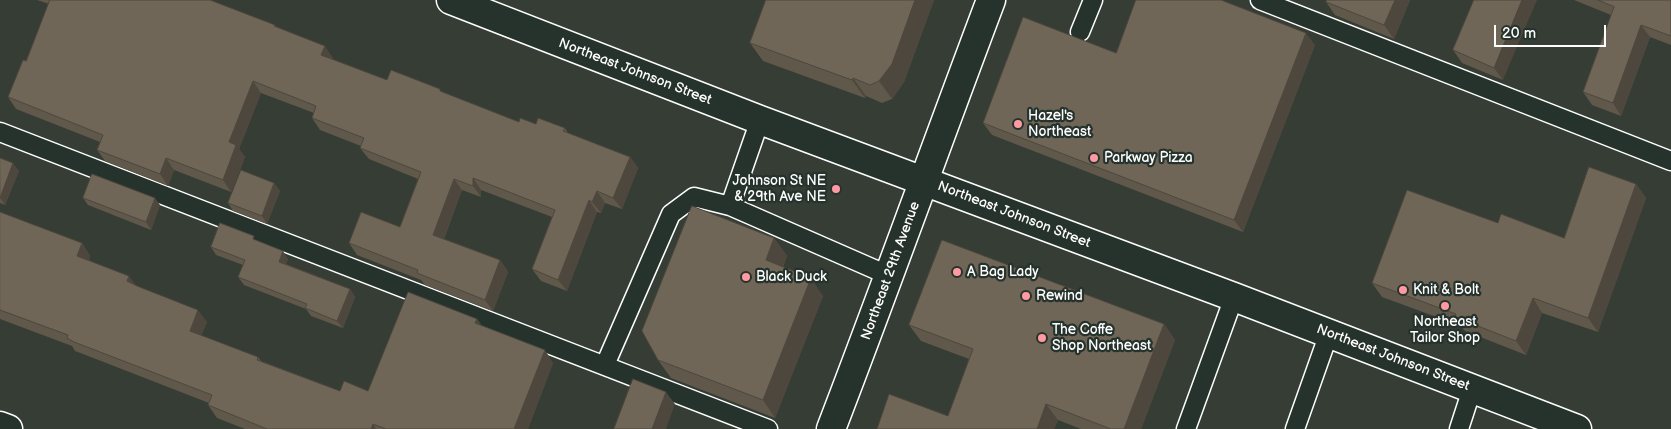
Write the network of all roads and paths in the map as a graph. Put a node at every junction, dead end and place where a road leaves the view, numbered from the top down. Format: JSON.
{"nodes":[{"id":1,"x":451,"y":0,"type":"edge"},
{"id":2,"x":991,"y":0,"type":"edge"},
{"id":3,"x":1093,"y":0,"type":"edge"},
{"id":4,"x":1260,"y":0,"type":"edge"},
{"id":5,"x":1080,"y":32,"type":"dead end"},
{"id":6,"x":760,"y":120,"type":"junction"},
{"id":7,"x":0,"y":132,"type":"edge"},
{"id":8,"x":1671,"y":161,"type":"edge"},
{"id":9,"x":924,"y":181,"type":"junction"},
{"id":10,"x":730,"y":206,"type":"junction"},
{"id":11,"x":890,"y":276,"type":"junction"},
{"id":12,"x":1234,"y":297,"type":"junction"},
{"id":13,"x":1329,"y":333,"type":"junction"},
{"id":14,"x":605,"y":365,"type":"junction"},
{"id":15,"x":1472,"y":389,"type":"junction"},
{"id":16,"x":0,"y":426,"type":"edge"},
{"id":17,"x":8,"y":429,"type":"edge"},
{"id":18,"x":768,"y":429,"type":"edge"},
{"id":19,"x":831,"y":429,"type":"edge"},
{"id":20,"x":1186,"y":429,"type":"edge"},
{"id":21,"x":1296,"y":429,"type":"edge"},
{"id":22,"x":1459,"y":429,"type":"edge"},
{"id":23,"x":1577,"y":429,"type":"edge"}],
"edges":[{"from":1,"to":6,"type":"street","name":"Northeast Johnson Street"},
{"from":2,"to":9,"type":"street","name":"Northeast 29th Avenue"},
{"from":3,"to":5,"type":"lane"},
{"from":4,"to":8,"type":"lane"},
{"from":6,"to":9,"type":"street","name":"Northeast Johnson Street"},
{"from":6,"to":10,"type":"lane"},
{"from":7,"to":14,"type":"lane"},
{"from":9,"to":11,"type":"street","name":"Northeast 29th Avenue"},
{"from":9,"to":12,"type":"street","name":"Northeast Johnson Street"},
{"from":10,"to":11,"type":"lane"},
{"from":10,"to":14,"type":"lane"},
{"from":11,"to":19,"type":"street","name":"Northeast 29th Avenue"},
{"from":12,"to":13,"type":"street","name":"Northeast Johnson Street"},
{"from":12,"to":20,"type":"lane"},
{"from":13,"to":15,"type":"street","name":"Northeast Johnson Street"},
{"from":13,"to":21,"type":"lane"},
{"from":14,"to":18,"type":"lane"},
{"from":15,"to":22,"type":"lane"},
{"from":15,"to":23,"type":"street","name":"Northeast Johnson Street"},
{"from":16,"to":17,"type":"street"}]}
